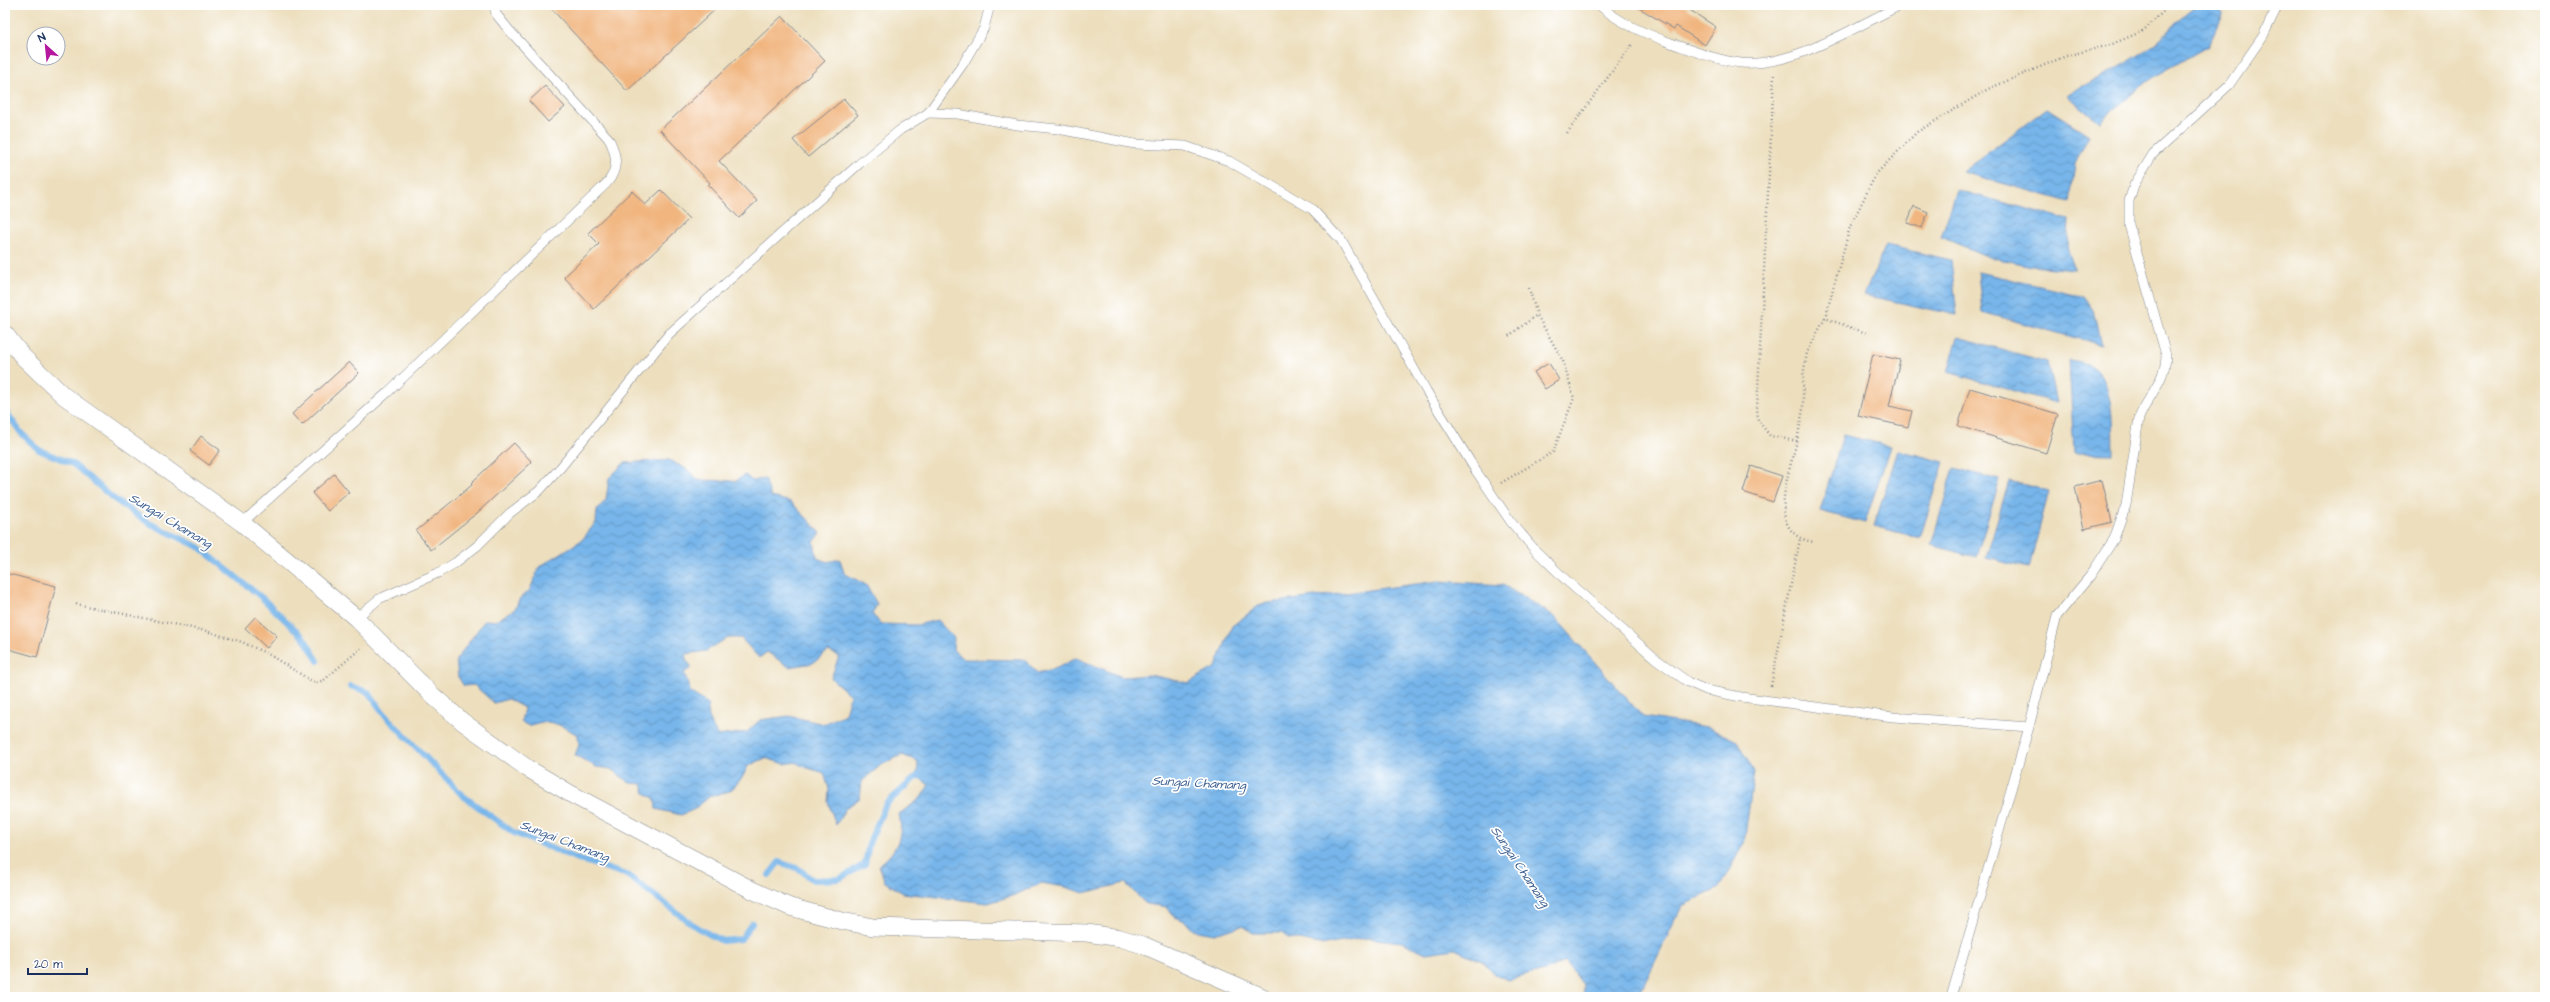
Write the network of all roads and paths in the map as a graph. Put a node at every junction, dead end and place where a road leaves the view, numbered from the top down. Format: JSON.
{"nodes":[{"id":1,"x":494,"y":5,"type":"edge"},
{"id":2,"x":990,"y":5,"type":"edge"},
{"id":3,"x":1599,"y":5,"type":"edge"},
{"id":4,"x":1901,"y":5,"type":"edge"},
{"id":5,"x":2170,"y":5,"type":"edge"},
{"id":6,"x":2278,"y":5,"type":"edge"},
{"id":7,"x":1642,"y":32,"type":"junction"},
{"id":8,"x":1774,"y":60,"type":"junction"},
{"id":9,"x":928,"y":113,"type":"junction"},
{"id":10,"x":2545,"y":118,"type":"edge"},
{"id":11,"x":1567,"y":134,"type":"dead end"},
{"id":12,"x":2545,"y":147,"type":"edge"},
{"id":13,"x":1528,"y":288,"type":"dead end"},
{"id":14,"x":1537,"y":315,"type":"junction"},
{"id":15,"x":1825,"y":318,"type":"junction"},
{"id":16,"x":5,"y":334,"type":"edge"},
{"id":17,"x":1866,"y":334,"type":"dead end"},
{"id":18,"x":1507,"y":337,"type":"dead end"},
{"id":19,"x":1796,"y":441,"type":"junction"},
{"id":20,"x":1489,"y":490,"type":"junction"},
{"id":21,"x":242,"y":523,"type":"junction"},
{"id":22,"x":1800,"y":540,"type":"junction"},
{"id":23,"x":1814,"y":542,"type":"dead end"},
{"id":24,"x":76,"y":604,"type":"dead end"},
{"id":25,"x":356,"y":618,"type":"junction"},
{"id":26,"x":375,"y":636,"type":"junction"},
{"id":27,"x":1768,"y":700,"type":"junction"},
{"id":28,"x":2029,"y":727,"type":"junction"},
{"id":29,"x":1263,"y":997,"type":"edge"},
{"id":30,"x":1951,"y":997,"type":"edge"}],
"edges":[{"from":1,"to":21,"type":"lane"},
{"from":2,"to":9,"type":"lane"},
{"from":3,"to":7,"type":"lane"},
{"from":4,"to":8,"type":"lane"},
{"from":5,"to":15,"type":"path"},
{"from":6,"to":28,"type":"lane"},
{"from":7,"to":8,"type":"lane"},
{"from":7,"to":11,"type":"path"},
{"from":8,"to":19,"type":"path"},
{"from":9,"to":20,"type":"lane"},
{"from":9,"to":25,"type":"lane"},
{"from":10,"to":12,"type":"path"},
{"from":13,"to":14,"type":"path"},
{"from":14,"to":18,"type":"path"},
{"from":14,"to":20,"type":"path"},
{"from":15,"to":17,"type":"path"},
{"from":15,"to":19,"type":"path"},
{"from":16,"to":21,"type":"street"},
{"from":19,"to":22,"type":"path"},
{"from":20,"to":27,"type":"lane"},
{"from":21,"to":25,"type":"street"},
{"from":22,"to":23,"type":"path"},
{"from":22,"to":27,"type":"path"},
{"from":24,"to":26,"type":"path"},
{"from":25,"to":26,"type":"street"},
{"from":26,"to":29,"type":"street"},
{"from":27,"to":28,"type":"lane"},
{"from":28,"to":30,"type":"lane"}]}
